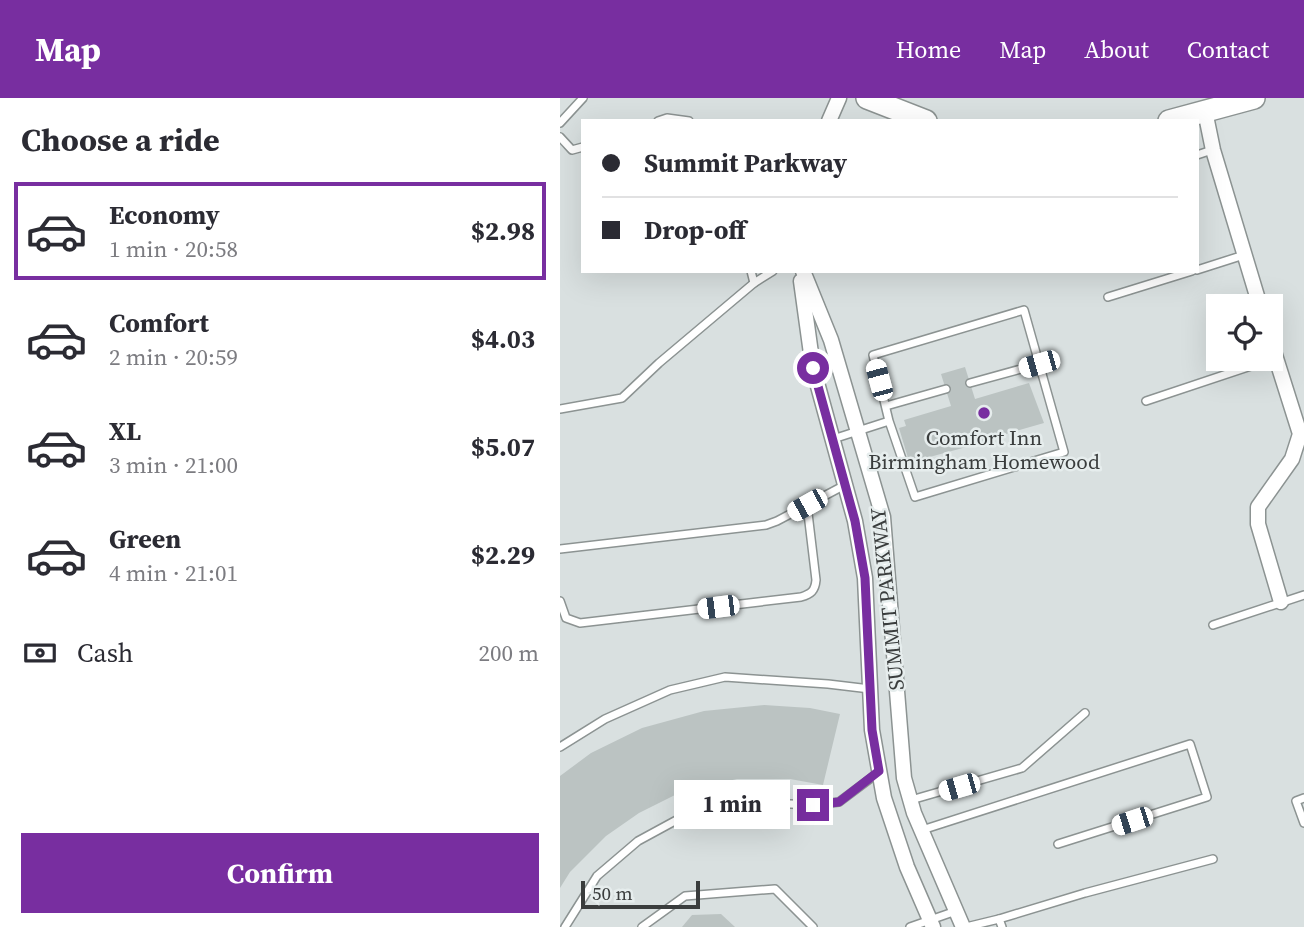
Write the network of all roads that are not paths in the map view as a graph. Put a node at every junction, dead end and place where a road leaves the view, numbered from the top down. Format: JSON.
{"nodes":[{"id":1,"x":583,"y":98,"type":"edge"},
{"id":2,"x":839,"y":98,"type":"edge"},
{"id":3,"x":867,"y":98,"type":"edge"},
{"id":4,"x":1254,"y":98,"type":"edge"},
{"id":5,"x":1205,"y":111,"type":"junction"},
{"id":6,"x":830,"y":119,"type":"edge"},
{"id":7,"x":921,"y":119,"type":"edge"},
{"id":8,"x":1176,"y":119,"type":"edge"},
{"id":9,"x":560,"y":123,"type":"edge"},
{"id":10,"x":560,"y":137,"type":"edge"},
{"id":11,"x":581,"y":148,"type":"edge"},
{"id":12,"x":1213,"y":150,"type":"junction"},
{"id":13,"x":1199,"y":154,"type":"edge"},
{"id":14,"x":1245,"y":255,"type":"junction"},
{"id":15,"x":1199,"y":269,"type":"edge"},
{"id":16,"x":752,"y":273,"type":"edge"},
{"id":17,"x":770,"y":273,"type":"edge"},
{"id":18,"x":801,"y":273,"type":"edge"},
{"id":19,"x":802,"y":273,"type":"edge"},
{"id":20,"x":1185,"y":273,"type":"edge"},
{"id":21,"x":754,"y":283,"type":"junction"},
{"id":22,"x":1256,"y":294,"type":"edge"},
{"id":23,"x":1108,"y":297,"type":"dead end"},
{"id":24,"x":1039,"y":364,"type":"junction"},
{"id":25,"x":1237,"y":371,"type":"edge"},
{"id":26,"x":1280,"y":371,"type":"edge"},
{"id":27,"x":970,"y":383,"type":"dead end"},
{"id":28,"x":946,"y":389,"type":"dead end"},
{"id":29,"x":1146,"y":401,"type":"dead end"},
{"id":30,"x":886,"y":406,"type":"junction"},
{"id":31,"x":560,"y":409,"type":"edge"},
{"id":32,"x":889,"y":421,"type":"junction"},
{"id":33,"x":857,"y":431,"type":"junction"},
{"id":34,"x":833,"y":439,"type":"junction"},
{"id":35,"x":845,"y":484,"type":"junction"},
{"id":36,"x":807,"y":505,"type":"junction"},
{"id":37,"x":560,"y":549,"type":"edge"},
{"id":38,"x":1304,"y":595,"type":"edge"},
{"id":39,"x":560,"y":601,"type":"edge"},
{"id":40,"x":1281,"y":603,"type":"junction"},
{"id":41,"x":1213,"y":625,"type":"dead end"},
{"id":42,"x":870,"y":689,"type":"junction"},
{"id":43,"x":1085,"y":713,"type":"dead end"},
{"id":44,"x":560,"y":747,"type":"edge"},
{"id":45,"x":879,"y":771,"type":"junction"},
{"id":46,"x":1304,"y":798,"type":"edge"},
{"id":47,"x":910,"y":801,"type":"junction"},
{"id":48,"x":1304,"y":823,"type":"edge"},
{"id":49,"x":921,"y":830,"type":"junction"},
{"id":50,"x":1058,"y":844,"type":"dead end"},
{"id":51,"x":1213,"y":859,"type":"dead end"},
{"id":52,"x":956,"y":911,"type":"junction"},
{"id":53,"x":1000,"y":923,"type":"edge"},
{"id":54,"x":931,"y":924,"type":"edge"},
{"id":55,"x":565,"y":927,"type":"edge"},
{"id":56,"x":642,"y":927,"type":"edge"},
{"id":57,"x":813,"y":927,"type":"edge"},
{"id":58,"x":910,"y":927,"type":"edge"},
{"id":59,"x":964,"y":927,"type":"edge"}],
"edges":[{"from":1,"to":9,"type":"lane"},
{"from":2,"to":6,"type":"street"},
{"from":3,"to":7,"type":"main road"},
{"from":4,"to":5,"type":"main road"},
{"from":5,"to":8,"type":"main road"},
{"from":5,"to":12,"type":"street"},
{"from":10,"to":11,"type":"lane"},
{"from":12,"to":13,"type":"lane"},
{"from":12,"to":14,"type":"street"},
{"from":14,"to":15,"type":"lane"},
{"from":14,"to":22,"type":"street"},
{"from":16,"to":21,"type":"lane"},
{"from":17,"to":21,"type":"lane"},
{"from":18,"to":34,"type":"street","name":"SUMMIT PARKWAY"},
{"from":19,"to":33,"type":"street","name":"SUMMIT PARKWAY"},
{"from":20,"to":23,"type":"lane"},
{"from":21,"to":31,"type":"lane"},
{"from":24,"to":27,"type":"lane"},
{"from":24,"to":30,"type":"lane"},
{"from":24,"to":32,"type":"lane"},
{"from":25,"to":29,"type":"lane"},
{"from":26,"to":40,"type":"street"},
{"from":28,"to":30,"type":"lane"},
{"from":30,"to":32,"type":"lane"},
{"from":32,"to":33,"type":"lane"},
{"from":33,"to":34,"type":"lane"},
{"from":33,"to":47,"type":"street","name":"SUMMIT PARKWAY"},
{"from":34,"to":35,"type":"street","name":"SUMMIT PARKWAY"},
{"from":35,"to":36,"type":"lane"},
{"from":35,"to":42,"type":"street","name":"SUMMIT PARKWAY"},
{"from":36,"to":37,"type":"lane"},
{"from":36,"to":39,"type":"lane"},
{"from":38,"to":40,"type":"lane"},
{"from":40,"to":41,"type":"lane"},
{"from":42,"to":44,"type":"lane"},
{"from":42,"to":45,"type":"street","name":"SUMMIT PARKWAY"},
{"from":43,"to":47,"type":"lane"},
{"from":45,"to":54,"type":"street","name":"SUMMIT PARKWAY"},
{"from":45,"to":55,"type":"lane"},
{"from":46,"to":48,"type":"lane"},
{"from":47,"to":49,"type":"street","name":"SUMMIT PARKWAY"},
{"from":49,"to":50,"type":"lane"},
{"from":49,"to":52,"type":"street","name":"SUMMIT PARKWAY"},
{"from":51,"to":53,"type":"lane"},
{"from":52,"to":54,"type":"lane"},
{"from":52,"to":59,"type":"street","name":"SUMMIT PARKWAY"},
{"from":53,"to":59,"type":"lane"},
{"from":54,"to":58,"type":"lane"},
{"from":56,"to":57,"type":"lane"}]}
